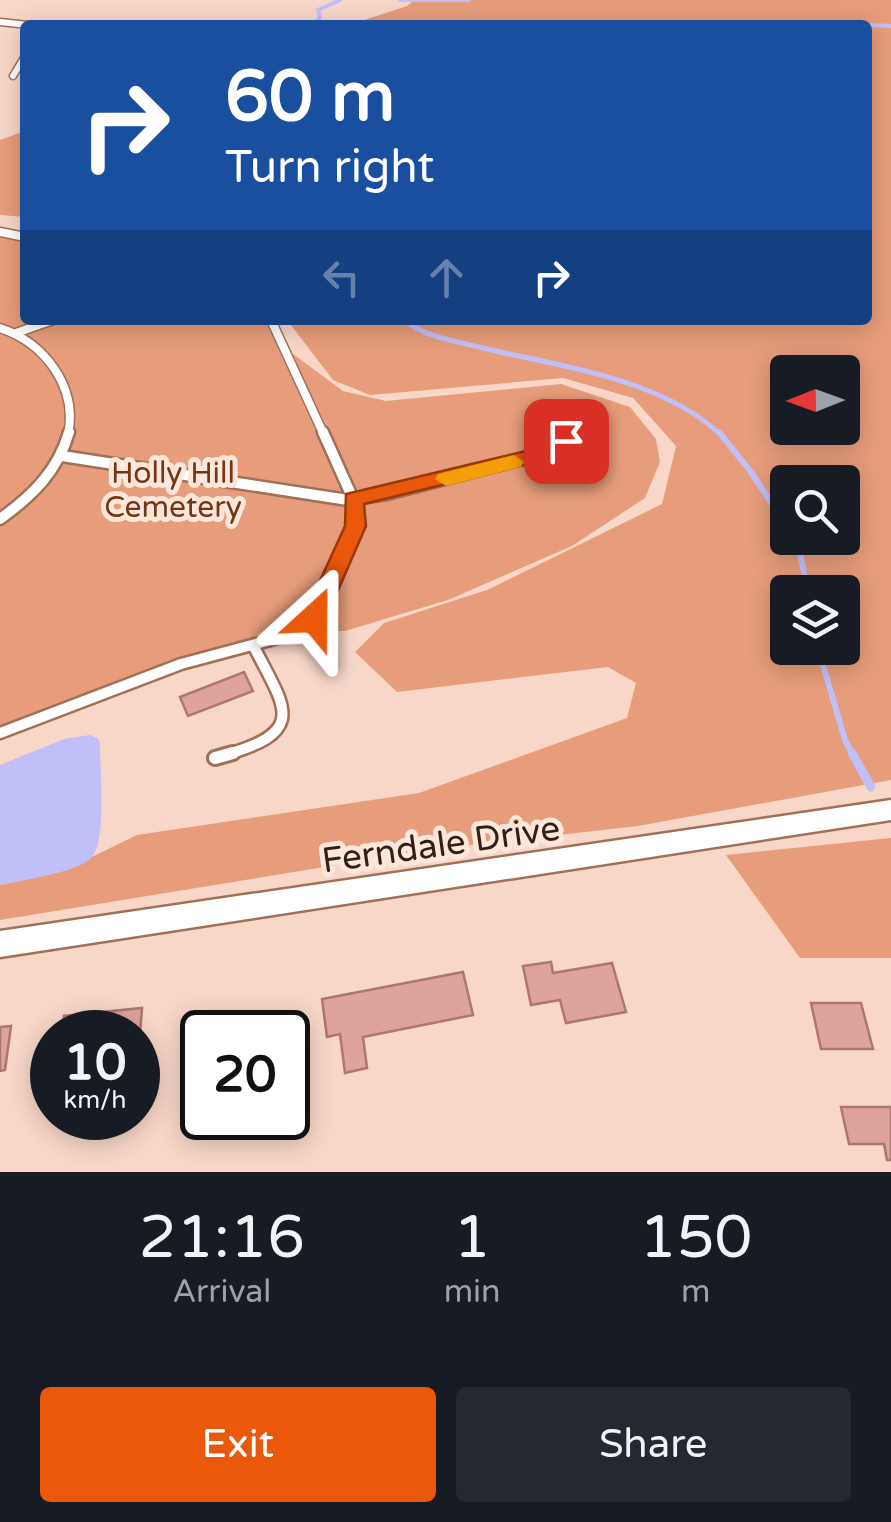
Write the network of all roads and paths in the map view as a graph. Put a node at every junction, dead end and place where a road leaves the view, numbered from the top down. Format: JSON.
{"nodes":[{"id":1,"x":20,"y":64,"type":"edge"},
{"id":2,"x":13,"y":76,"type":"dead end"},
{"id":3,"x":38,"y":325,"type":"edge"},
{"id":4,"x":274,"y":325,"type":"edge"},
{"id":5,"x":0,"y":328,"type":"edge"},
{"id":6,"x":16,"y":332,"type":"junction"},
{"id":7,"x":566,"y":441,"type":"dead end"},
{"id":8,"x":62,"y":456,"type":"junction"},
{"id":9,"x":353,"y":499,"type":"junction"},
{"id":10,"x":0,"y":518,"type":"edge"},
{"id":11,"x":252,"y":646,"type":"junction"},
{"id":12,"x":0,"y":733,"type":"edge"},
{"id":13,"x":215,"y":758,"type":"dead end"},
{"id":14,"x":891,"y":810,"type":"edge"},
{"id":15,"x":0,"y":944,"type":"edge"}],
"edges":[{"from":1,"to":2,"type":"lane"},
{"from":3,"to":6,"type":"lane"},
{"from":4,"to":9,"type":"lane"},
{"from":5,"to":6,"type":"lane"},
{"from":6,"to":8,"type":"lane"},
{"from":7,"to":9,"type":"lane"},
{"from":8,"to":9,"type":"lane"},
{"from":8,"to":10,"type":"lane"},
{"from":9,"to":11,"type":"lane"},
{"from":11,"to":12,"type":"lane"},
{"from":11,"to":13,"type":"lane"},
{"from":14,"to":15,"type":"street","name":"Ferndale Drive"}]}
